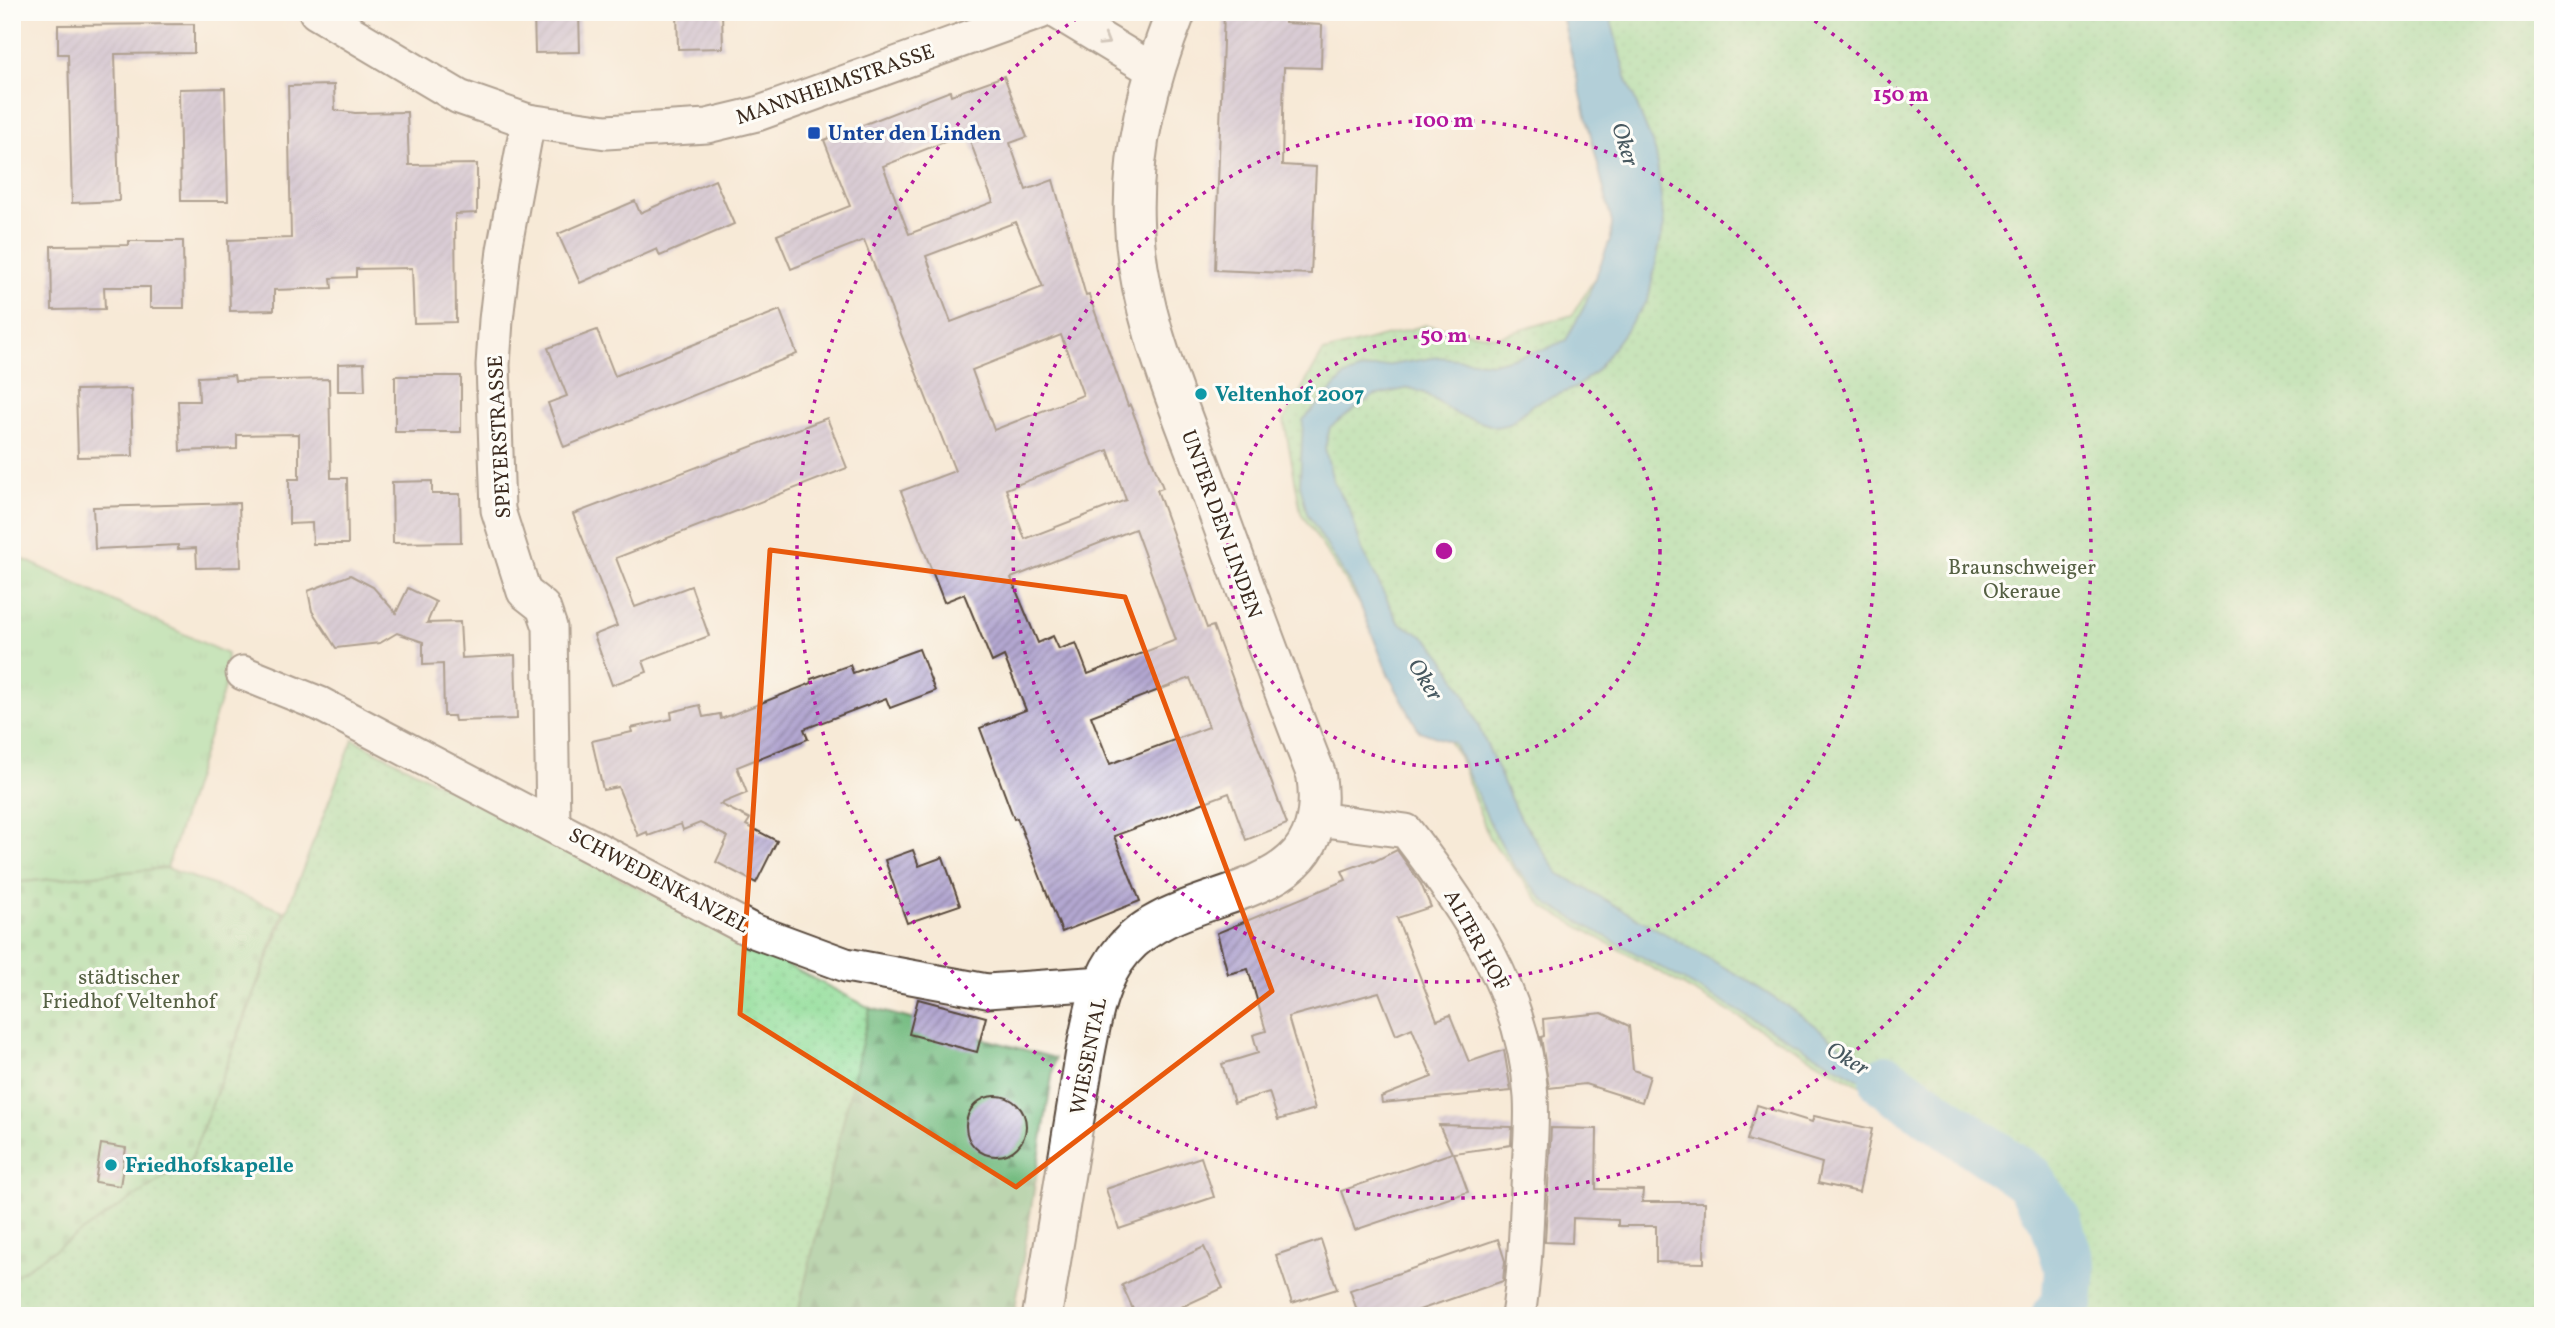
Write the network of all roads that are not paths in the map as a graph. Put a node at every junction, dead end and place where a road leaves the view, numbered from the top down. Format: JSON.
{"nodes":[{"id":1,"x":316,"y":12,"type":"edge"},
{"id":2,"x":1040,"y":12,"type":"edge"},
{"id":3,"x":1057,"y":12,"type":"edge"},
{"id":4,"x":1176,"y":12,"type":"edge"},
{"id":5,"x":1153,"y":70,"type":"junction"},
{"id":6,"x":528,"y":121,"type":"junction"},
{"id":7,"x":243,"y":673,"type":"dead end"},
{"id":8,"x":1318,"y":819,"type":"junction"},
{"id":9,"x":553,"y":825,"type":"junction"},
{"id":10,"x":1293,"y":862,"type":"joint"},
{"id":11,"x":1103,"y":983,"type":"junction"},
{"id":12,"x":1042,"y":1316,"type":"edge"},
{"id":13,"x":1518,"y":1316,"type":"edge"}],
"edges":[{"from":1,"to":6,"type":"street","name":"MANNHEIMSTRASSE"},
{"from":2,"to":6,"type":"street","name":"MANNHEIMSTRASSE"},
{"from":3,"to":5,"type":"street","one_way":true},
{"from":4,"to":5,"type":"street","name":"UNTER DEN LINDEN"},
{"from":5,"to":8,"type":"street","name":"UNTER DEN LINDEN"},
{"from":6,"to":9,"type":"street","name":"SPEYERSTRASSE"},
{"from":7,"to":9,"type":"street","name":"SCHWEDENKANZEL"},
{"from":8,"to":10,"type":"street","name":"UNTER DEN LINDEN"},
{"from":8,"to":13,"type":"street","name":"ALTER HOF"},
{"from":9,"to":11,"type":"street","name":"SCHWEDENKANZEL"},
{"from":10,"to":11,"type":"street","name":"WIESENTAL"},
{"from":11,"to":12,"type":"street","name":"WIESENTAL"}]}
